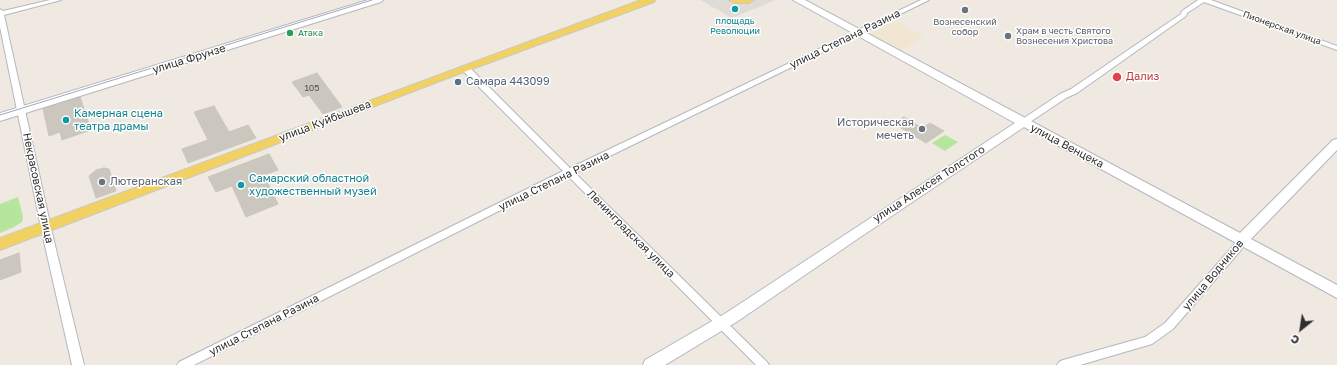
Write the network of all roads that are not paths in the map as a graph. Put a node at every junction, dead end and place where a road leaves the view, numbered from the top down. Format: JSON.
{"nodes":[{"id":1,"x":58,"y":0,"type":"edge"},
{"id":2,"x":360,"y":0,"type":"edge"},
{"id":3,"x":378,"y":0,"type":"edge"},
{"id":4,"x":650,"y":0,"type":"edge"},
{"id":5,"x":734,"y":0,"type":"edge"},
{"id":6,"x":749,"y":0,"type":"edge"},
{"id":7,"x":798,"y":0,"type":"edge"},
{"id":8,"x":926,"y":0,"type":"edge"},
{"id":9,"x":1204,"y":0,"type":"edge"},
{"id":10,"x":0,"y":13,"type":"edge"},
{"id":11,"x":859,"y":32,"type":"junction"},
{"id":12,"x":1337,"y":48,"type":"edge"},
{"id":13,"x":465,"y":68,"type":"junction"},
{"id":14,"x":21,"y":107,"type":"junction"},
{"id":15,"x":0,"y":110,"type":"edge"},
{"id":16,"x":0,"y":117,"type":"edge"},
{"id":17,"x":1024,"y":122,"type":"junction"},
{"id":18,"x":1337,"y":143,"type":"edge"},
{"id":19,"x":569,"y":172,"type":"junction"},
{"id":20,"x":46,"y":226,"type":"junction"},
{"id":21,"x":1242,"y":240,"type":"junction"},
{"id":22,"x":0,"y":244,"type":"edge"},
{"id":23,"x":1337,"y":292,"type":"edge"},
{"id":24,"x":722,"y":324,"type":"junction"},
{"id":25,"x":78,"y":365,"type":"edge"},
{"id":26,"x":183,"y":365,"type":"edge"},
{"id":27,"x":652,"y":365,"type":"edge"},
{"id":28,"x":763,"y":365,"type":"edge"},
{"id":29,"x":1063,"y":365,"type":"edge"}],
"edges":[{"from":1,"to":10,"type":"street"},
{"from":2,"to":14,"type":"street","name":"улица Фрунзе"},
{"from":3,"to":14,"type":"street","name":"улица Фрунзе"},
{"from":4,"to":13,"type":"main road","name":"улица Куйбышева"},
{"from":5,"to":6,"type":"main road"},
{"from":7,"to":11,"type":"street","name":"улица Венцека"},
{"from":8,"to":11,"type":"street","name":"улица Степана Разина"},
{"from":9,"to":12,"type":"street","name":"Пионерская улица"},
{"from":9,"to":17,"type":"street","name":"улица Алексея Толстого"},
{"from":10,"to":14,"type":"street","name":"Некрасовская улица"},
{"from":11,"to":17,"type":"street","name":"улица Венцека"},
{"from":11,"to":19,"type":"street","name":"улица Степана Разина"},
{"from":13,"to":19,"type":"street","name":"Ленинградская улица"},
{"from":13,"to":20,"type":"main road","name":"улица Куйбышева"},
{"from":14,"to":15,"type":"street","name":"улица Фрунзе"},
{"from":14,"to":16,"type":"street","name":"улица Фрунзе"},
{"from":14,"to":20,"type":"street","name":"Некрасовская улица"},
{"from":17,"to":21,"type":"street","name":"улица Венцека"},
{"from":17,"to":24,"type":"street","name":"улица Алексея Толстого"},
{"from":18,"to":21,"type":"street","name":"улица Водников"},
{"from":19,"to":24,"type":"street","name":"Ленинградская улица"},
{"from":19,"to":26,"type":"street","name":"улица Степана Разина"},
{"from":20,"to":22,"type":"main road","name":"улица Куйбышева"},
{"from":20,"to":25,"type":"street","name":"Некрасовская улица"},
{"from":21,"to":23,"type":"street","name":"улица Венцека"},
{"from":21,"to":29,"type":"street","name":"улица Водников"},
{"from":24,"to":27,"type":"street","name":"улица Алексея Толстого"},
{"from":24,"to":28,"type":"street","name":"Ленинградская улица"}]}
